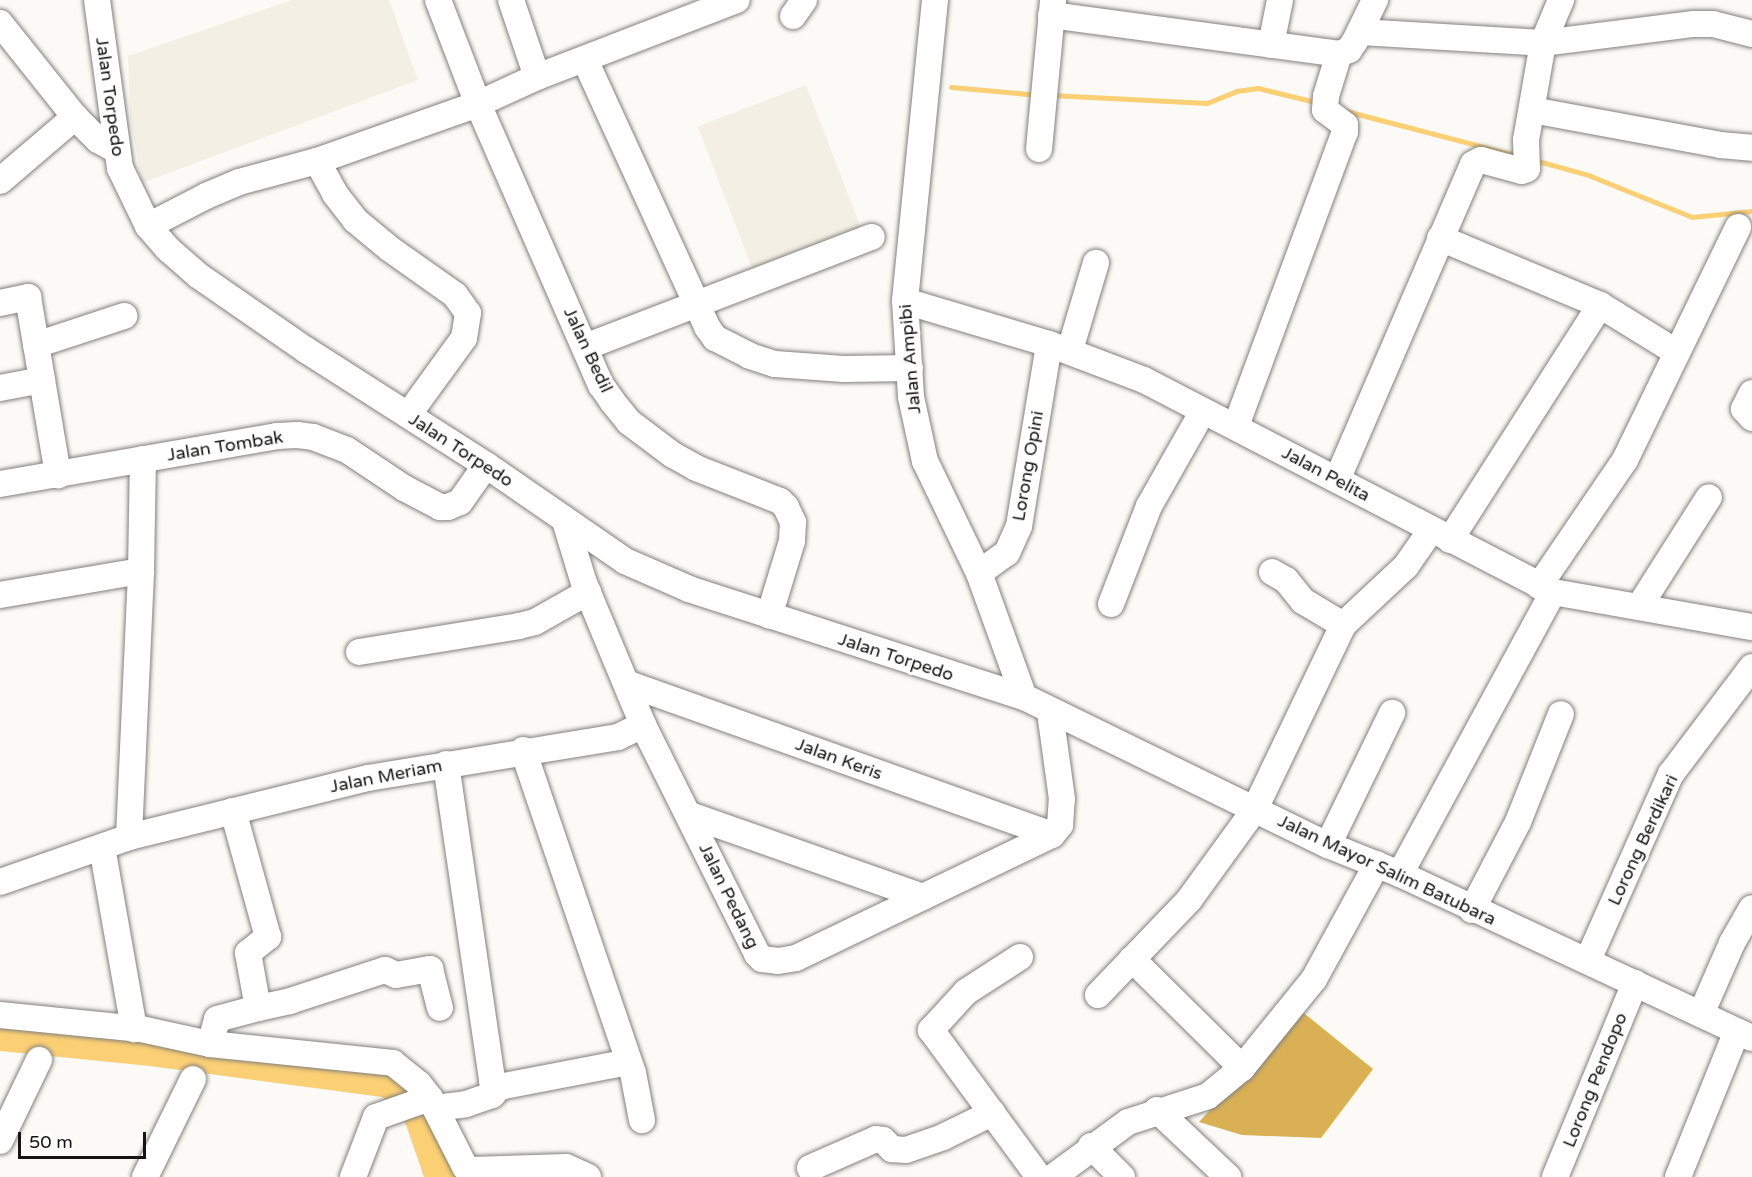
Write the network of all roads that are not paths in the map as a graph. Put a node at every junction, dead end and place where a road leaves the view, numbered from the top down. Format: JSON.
{"nodes":[{"id":1,"x":97,"y":0,"type":"edge"},
{"id":2,"x":438,"y":0,"type":"edge"},
{"id":3,"x":511,"y":0,"type":"edge"},
{"id":4,"x":737,"y":0,"type":"edge"},
{"id":5,"x":935,"y":0,"type":"edge"},
{"id":6,"x":1280,"y":0,"type":"edge"},
{"id":7,"x":1375,"y":0,"type":"edge"},
{"id":8,"x":1560,"y":0,"type":"edge"},
{"id":9,"x":1052,"y":7,"type":"edge"},
{"id":10,"x":0,"y":23,"type":"edge"},
{"id":11,"x":1360,"y":32,"type":"junction"},
{"id":12,"x":1752,"y":34,"type":"edge"},
{"id":13,"x":1544,"y":43,"type":"junction"},
{"id":14,"x":1271,"y":45,"type":"junction"},
{"id":15,"x":1340,"y":54,"type":"junction"},
{"id":16,"x":585,"y":60,"type":"junction"},
{"id":17,"x":537,"y":77,"type":"junction"},
{"id":18,"x":478,"y":104,"type":"junction"},
{"id":19,"x":1532,"y":110,"type":"junction"},
{"id":20,"x":75,"y":117,"type":"junction"},
{"id":21,"x":1752,"y":148,"type":"edge"},
{"id":22,"x":1039,"y":149,"type":"dead end"},
{"id":23,"x":116,"y":150,"type":"junction"},
{"id":24,"x":317,"y":161,"type":"junction"},
{"id":25,"x":0,"y":181,"type":"edge"},
{"id":26,"x":148,"y":226,"type":"junction"},
{"id":27,"x":1738,"y":227,"type":"dead end"},
{"id":28,"x":872,"y":237,"type":"dead end"},
{"id":29,"x":1440,"y":238,"type":"junction"},
{"id":30,"x":1096,"y":263,"type":"dead end"},
{"id":31,"x":905,"y":301,"type":"junction"},
{"id":32,"x":0,"y":303,"type":"edge"},
{"id":33,"x":696,"y":304,"type":"junction"},
{"id":34,"x":1600,"y":305,"type":"junction"},
{"id":35,"x":124,"y":316,"type":"dead end"},
{"id":36,"x":36,"y":345,"type":"junction"},
{"id":37,"x":585,"y":347,"type":"junction"},
{"id":38,"x":1059,"y":347,"type":"junction"},
{"id":39,"x":1676,"y":351,"type":"junction"},
{"id":40,"x":910,"y":368,"type":"junction"},
{"id":41,"x":42,"y":380,"type":"junction"},
{"id":42,"x":0,"y":388,"type":"edge"},
{"id":43,"x":1752,"y":393,"type":"edge"},
{"id":44,"x":1203,"y":411,"type":"junction"},
{"id":45,"x":408,"y":415,"type":"junction"},
{"id":46,"x":1752,"y":418,"type":"edge"},
{"id":47,"x":1236,"y":426,"type":"junction"},
{"id":48,"x":142,"y":459,"type":"junction"},
{"id":49,"x":486,"y":465,"type":"junction"},
{"id":50,"x":58,"y":475,"type":"junction"},
{"id":51,"x":1337,"y":480,"type":"junction"},
{"id":52,"x":0,"y":484,"type":"edge"},
{"id":53,"x":1709,"y":497,"type":"dead end"},
{"id":54,"x":565,"y":521,"type":"junction"},
{"id":55,"x":1441,"y":535,"type":"junction"},
{"id":56,"x":141,"y":571,"type":"junction"},
{"id":57,"x":1272,"y":572,"type":"dead end"},
{"id":58,"x":979,"y":573,"type":"junction"},
{"id":59,"x":1546,"y":589,"type":"junction"},
{"id":60,"x":588,"y":592,"type":"junction"},
{"id":61,"x":0,"y":595,"type":"edge"},
{"id":62,"x":1111,"y":604,"type":"dead end"},
{"id":63,"x":1639,"y":607,"type":"junction"},
{"id":64,"x":769,"y":616,"type":"junction"},
{"id":65,"x":1343,"y":625,"type":"junction"},
{"id":66,"x":1752,"y":627,"type":"edge"},
{"id":67,"x":359,"y":652,"type":"dead end"},
{"id":68,"x":1752,"y":667,"type":"edge"},
{"id":69,"x":626,"y":683,"type":"junction"},
{"id":70,"x":1024,"y":697,"type":"junction"},
{"id":71,"x":1050,"y":712,"type":"junction"},
{"id":72,"x":1392,"y":713,"type":"dead end"},
{"id":73,"x":1561,"y":714,"type":"dead end"},
{"id":74,"x":643,"y":724,"type":"junction"},
{"id":75,"x":523,"y":750,"type":"junction"},
{"id":76,"x":446,"y":764,"type":"junction"},
{"id":77,"x":1255,"y":809,"type":"junction"},
{"id":78,"x":233,"y":811,"type":"junction"},
{"id":79,"x":690,"y":815,"type":"junction"},
{"id":80,"x":1052,"y":835,"type":"junction"},
{"id":81,"x":129,"y":837,"type":"junction"},
{"id":82,"x":1328,"y":845,"type":"junction"},
{"id":83,"x":102,"y":847,"type":"junction"},
{"id":84,"x":1389,"y":869,"type":"junction"},
{"id":85,"x":0,"y":882,"type":"edge"},
{"id":86,"x":923,"y":897,"type":"junction"},
{"id":87,"x":1752,"y":908,"type":"edge"},
{"id":88,"x":1472,"y":910,"type":"junction"},
{"id":89,"x":1020,"y":957,"type":"dead end"},
{"id":90,"x":1132,"y":959,"type":"junction"},
{"id":91,"x":1588,"y":960,"type":"junction"},
{"id":92,"x":1635,"y":983,"type":"junction"},
{"id":93,"x":1098,"y":995,"type":"dead end"},
{"id":94,"x":258,"y":1008,"type":"junction"},
{"id":95,"x":440,"y":1008,"type":"dead end"},
{"id":96,"x":1701,"y":1014,"type":"junction"},
{"id":97,"x":0,"y":1015,"type":"edge"},
{"id":98,"x":134,"y":1029,"type":"junction"},
{"id":99,"x":1744,"y":1034,"type":"edge"},
{"id":100,"x":210,"y":1044,"type":"junction"},
{"id":101,"x":39,"y":1060,"type":"dead end"},
{"id":102,"x":629,"y":1062,"type":"junction"},
{"id":103,"x":1242,"y":1068,"type":"junction"},
{"id":104,"x":193,"y":1079,"type":"dead end"},
{"id":105,"x":500,"y":1086,"type":"junction"},
{"id":106,"x":430,"y":1102,"type":"junction"},
{"id":107,"x":1157,"y":1110,"type":"junction"},
{"id":108,"x":992,"y":1113,"type":"junction"},
{"id":109,"x":642,"y":1120,"type":"dead end"},
{"id":110,"x":0,"y":1141,"type":"edge"},
{"id":111,"x":1091,"y":1146,"type":"junction"},
{"id":112,"x":810,"y":1168,"type":"dead end"},
{"id":113,"x":145,"y":1177,"type":"edge"},
{"id":114,"x":353,"y":1177,"type":"edge"},
{"id":115,"x":588,"y":1177,"type":"edge"},
{"id":116,"x":1039,"y":1177,"type":"edge"},
{"id":117,"x":1053,"y":1177,"type":"edge"},
{"id":118,"x":1122,"y":1177,"type":"edge"},
{"id":119,"x":1228,"y":1177,"type":"edge"},
{"id":120,"x":1555,"y":1177,"type":"edge"},
{"id":121,"x":1678,"y":1177,"type":"edge"}],
"edges":[{"from":1,"to":23,"type":"street","name":"Jalan Torpedo"},
{"from":2,"to":18,"type":"street","name":"Jalan Bedil"},
{"from":3,"to":17,"type":"street"},
{"from":4,"to":16,"type":"street"},
{"from":5,"to":31,"type":"street","name":"Jalan Ampibi"},
{"from":6,"to":14,"type":"street"},
{"from":7,"to":11,"type":"street"},
{"from":8,"to":13,"type":"street"},
{"from":9,"to":14,"type":"street"},
{"from":9,"to":22,"type":"street"},
{"from":10,"to":20,"type":"street"},
{"from":11,"to":13,"type":"street"},
{"from":11,"to":15,"type":"street"},
{"from":12,"to":13,"type":"street"},
{"from":13,"to":19,"type":"street"},
{"from":14,"to":15,"type":"street"},
{"from":15,"to":47,"type":"street"},
{"from":16,"to":17,"type":"street"},
{"from":16,"to":33,"type":"street"},
{"from":17,"to":18,"type":"street"},
{"from":18,"to":24,"type":"street"},
{"from":18,"to":37,"type":"street","name":"Jalan Bedil"},
{"from":19,"to":21,"type":"street"},
{"from":19,"to":29,"type":"street"},
{"from":20,"to":23,"type":"street"},
{"from":20,"to":25,"type":"street"},
{"from":23,"to":26,"type":"street","name":"Jalan Torpedo"},
{"from":24,"to":26,"type":"street"},
{"from":24,"to":45,"type":"street"},
{"from":26,"to":45,"type":"street","name":"Jalan Torpedo"},
{"from":27,"to":39,"type":"street"},
{"from":28,"to":33,"type":"street"},
{"from":29,"to":34,"type":"street"},
{"from":29,"to":51,"type":"street"},
{"from":30,"to":38,"type":"street","name":"Lorong Opini"},
{"from":31,"to":38,"type":"street","name":"Jalan Pelita"},
{"from":31,"to":40,"type":"street","name":"Jalan Ampibi"},
{"from":32,"to":36,"type":"street"},
{"from":33,"to":37,"type":"street"},
{"from":33,"to":40,"type":"street"},
{"from":34,"to":39,"type":"street"},
{"from":34,"to":55,"type":"street"},
{"from":35,"to":36,"type":"street"},
{"from":36,"to":41,"type":"street"},
{"from":37,"to":64,"type":"street","name":"Jalan Bedil"},
{"from":38,"to":44,"type":"street","name":"Jalan Pelita"},
{"from":38,"to":58,"type":"street","name":"Lorong Opini"},
{"from":39,"to":59,"type":"street"},
{"from":40,"to":58,"type":"street","name":"Jalan Ampibi"},
{"from":41,"to":42,"type":"street"},
{"from":41,"to":50,"type":"street"},
{"from":43,"to":46,"type":"street"},
{"from":44,"to":47,"type":"street","name":"Jalan Pelita"},
{"from":44,"to":62,"type":"street"},
{"from":45,"to":49,"type":"street","name":"Jalan Torpedo"},
{"from":47,"to":51,"type":"street","name":"Jalan Pelita"},
{"from":48,"to":49,"type":"street","name":"Jalan Tombak"},
{"from":48,"to":50,"type":"street","name":"Jalan Tombak"},
{"from":48,"to":56,"type":"street"},
{"from":49,"to":54,"type":"street","name":"Jalan Torpedo"},
{"from":50,"to":52,"type":"street","name":"Jalan Tombak"},
{"from":51,"to":55,"type":"street","name":"Jalan Pelita"},
{"from":53,"to":63,"type":"street"},
{"from":54,"to":60,"type":"street","name":"Jalan Pedang"},
{"from":54,"to":64,"type":"street","name":"Jalan Torpedo"},
{"from":55,"to":59,"type":"street","name":"Jalan Pelita"},
{"from":55,"to":65,"type":"street"},
{"from":56,"to":61,"type":"street"},
{"from":56,"to":81,"type":"street"},
{"from":57,"to":65,"type":"street"},
{"from":58,"to":70,"type":"street","name":"Jalan Ampibi"},
{"from":59,"to":63,"type":"street","name":"Jalan Pelita"},
{"from":59,"to":84,"type":"street"},
{"from":60,"to":67,"type":"street"},
{"from":60,"to":69,"type":"street","name":"Jalan Pedang"},
{"from":63,"to":66,"type":"street","name":"Jalan Pelita"},
{"from":64,"to":70,"type":"street","name":"Jalan Torpedo"},
{"from":65,"to":77,"type":"street"},
{"from":68,"to":91,"type":"street","name":"Lorong Berdikari"},
{"from":69,"to":74,"type":"street","name":"Jalan Pedang"},
{"from":69,"to":80,"type":"street","name":"Jalan Keris"},
{"from":70,"to":71,"type":"street","name":"Jalan Mayor Salim Batubara"},
{"from":71,"to":77,"type":"street","name":"Jalan Mayor Salim Batubara"},
{"from":71,"to":80,"type":"street"},
{"from":72,"to":82,"type":"street"},
{"from":73,"to":88,"type":"street"},
{"from":74,"to":75,"type":"street","name":"Jalan Meriam"},
{"from":74,"to":79,"type":"street","name":"Jalan Pedang"},
{"from":75,"to":76,"type":"street","name":"Jalan Meriam"},
{"from":75,"to":102,"type":"street"},
{"from":76,"to":78,"type":"street","name":"Jalan Meriam"},
{"from":76,"to":105,"type":"street"},
{"from":77,"to":82,"type":"street","name":"Jalan Mayor Salim Batubara"},
{"from":77,"to":90,"type":"street"},
{"from":78,"to":81,"type":"street","name":"Jalan Meriam"},
{"from":78,"to":94,"type":"street"},
{"from":79,"to":86,"type":"street"},
{"from":79,"to":86,"type":"street","name":"Jalan Pedang"},
{"from":80,"to":86,"type":"street","name":"Jalan Pedang"},
{"from":81,"to":83,"type":"street","name":"Jalan Meriam"},
{"from":82,"to":84,"type":"street","name":"Jalan Mayor Salim Batubara"},
{"from":83,"to":85,"type":"street","name":"Jalan Meriam"},
{"from":83,"to":98,"type":"street"},
{"from":84,"to":88,"type":"street","name":"Jalan Mayor Salim Batubara"},
{"from":84,"to":103,"type":"street"},
{"from":87,"to":96,"type":"street"},
{"from":88,"to":91,"type":"street","name":"Jalan Mayor Salim Batubara"},
{"from":89,"to":108,"type":"street"},
{"from":90,"to":93,"type":"street"},
{"from":90,"to":103,"type":"street"},
{"from":91,"to":92,"type":"street","name":"Jalan Mayor Salim Batubara"},
{"from":92,"to":96,"type":"street","name":"Jalan Mayor Salim Batubara"},
{"from":92,"to":120,"type":"street","name":"Lorong Pendopo"},
{"from":94,"to":95,"type":"street"},
{"from":94,"to":100,"type":"street"},
{"from":96,"to":99,"type":"street","name":"Jalan Mayor Salim Batubara"},
{"from":97,"to":98,"type":"street"},
{"from":98,"to":100,"type":"street"},
{"from":99,"to":121,"type":"street"},
{"from":100,"to":106,"type":"street"},
{"from":101,"to":110,"type":"street"},
{"from":102,"to":105,"type":"street"},
{"from":102,"to":109,"type":"street"},
{"from":103,"to":107,"type":"street"},
{"from":104,"to":113,"type":"street"},
{"from":105,"to":106,"type":"street"},
{"from":106,"to":114,"type":"street"},
{"from":106,"to":115,"type":"street"},
{"from":107,"to":111,"type":"street"},
{"from":107,"to":119,"type":"street"},
{"from":108,"to":112,"type":"street"},
{"from":108,"to":116,"type":"street"},
{"from":111,"to":117,"type":"street"},
{"from":111,"to":118,"type":"street"}]}
